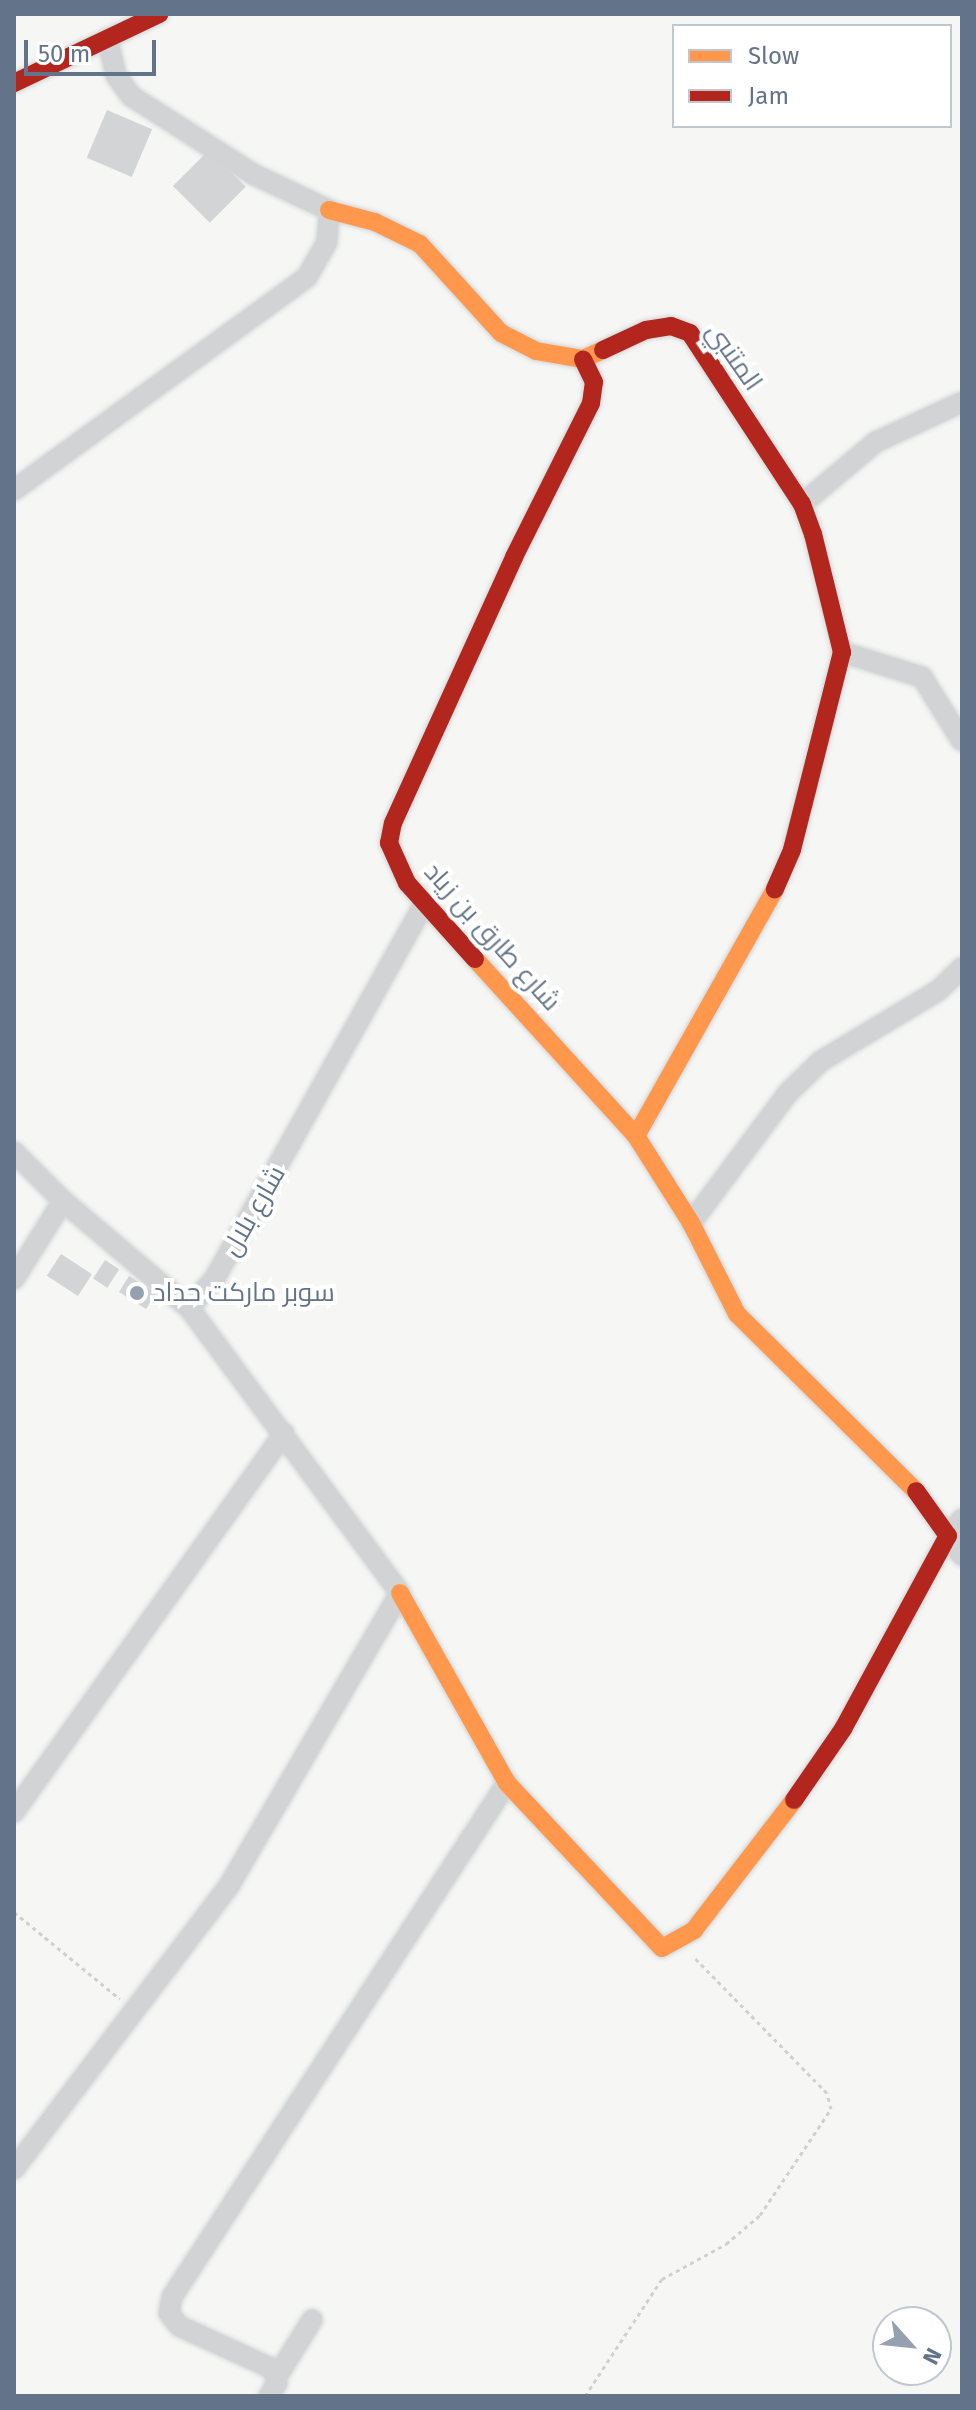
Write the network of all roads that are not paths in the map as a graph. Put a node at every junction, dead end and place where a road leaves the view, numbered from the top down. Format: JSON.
{"nodes":[{"id":1,"x":159,"y":14,"type":"edge"},
{"id":2,"x":108,"y":39,"type":"junction"},
{"id":3,"x":14,"y":83,"type":"edge"},
{"id":4,"x":329,"y":210,"type":"junction"},
{"id":5,"x":583,"y":359,"type":"junction"},
{"id":6,"x":962,"y":402,"type":"edge"},
{"id":7,"x":14,"y":490,"type":"edge"},
{"id":8,"x":802,"y":504,"type":"junction"},
{"id":9,"x":842,"y":652,"type":"junction"},
{"id":10,"x":962,"y":741,"type":"edge"},
{"id":11,"x":425,"y":902,"type":"junction"},
{"id":12,"x":962,"y":968,"type":"edge"},
{"id":13,"x":636,"y":1136,"type":"junction"},
{"id":14,"x":14,"y":1152,"type":"edge"},
{"id":15,"x":63,"y":1201,"type":"junction"},
{"id":16,"x":691,"y":1223,"type":"junction"},
{"id":17,"x":14,"y":1279,"type":"edge"},
{"id":18,"x":189,"y":1308,"type":"junction"},
{"id":19,"x":284,"y":1434,"type":"junction"},
{"id":20,"x":962,"y":1519,"type":"edge"},
{"id":21,"x":948,"y":1536,"type":"junction"},
{"id":22,"x":962,"y":1555,"type":"edge"},
{"id":23,"x":400,"y":1593,"type":"junction"},
{"id":24,"x":507,"y":1783,"type":"junction"},
{"id":25,"x":14,"y":1812,"type":"edge"},
{"id":26,"x":14,"y":2169,"type":"edge"},
{"id":27,"x":312,"y":2320,"type":"dead end"},
{"id":28,"x":278,"y":2375,"type":"junction"},
{"id":29,"x":269,"y":2396,"type":"edge"}],
"edges":[{"from":1,"to":2,"type":"street"},
{"from":2,"to":3,"type":"street"},
{"from":2,"to":4,"type":"street"},
{"from":4,"to":5,"type":"street"},
{"from":4,"to":7,"type":"street"},
{"from":5,"to":8,"type":"street","name":"المتنبي"},
{"from":5,"to":11,"type":"street","name":"شارع طارق بن زياد"},
{"from":6,"to":8,"type":"street"},
{"from":8,"to":9,"type":"street"},
{"from":9,"to":10,"type":"street"},
{"from":9,"to":13,"type":"street"},
{"from":11,"to":13,"type":"street","name":"شارع طارق بن زياد"},
{"from":11,"to":18,"type":"street","name":"شارع بلال"},
{"from":12,"to":16,"type":"street"},
{"from":13,"to":16,"type":"street","name":"شارع طارق بن زياد"},
{"from":14,"to":15,"type":"street"},
{"from":15,"to":17,"type":"street"},
{"from":15,"to":18,"type":"street"},
{"from":16,"to":21,"type":"street","name":"شارع طارق بن زياد"},
{"from":18,"to":19,"type":"street"},
{"from":19,"to":23,"type":"street"},
{"from":19,"to":25,"type":"street"},
{"from":20,"to":21,"type":"street"},
{"from":21,"to":22,"type":"street"},
{"from":21,"to":24,"type":"street"},
{"from":23,"to":24,"type":"street"},
{"from":23,"to":26,"type":"street"},
{"from":24,"to":28,"type":"street"},
{"from":27,"to":28,"type":"street"},
{"from":28,"to":29,"type":"street"}]}
